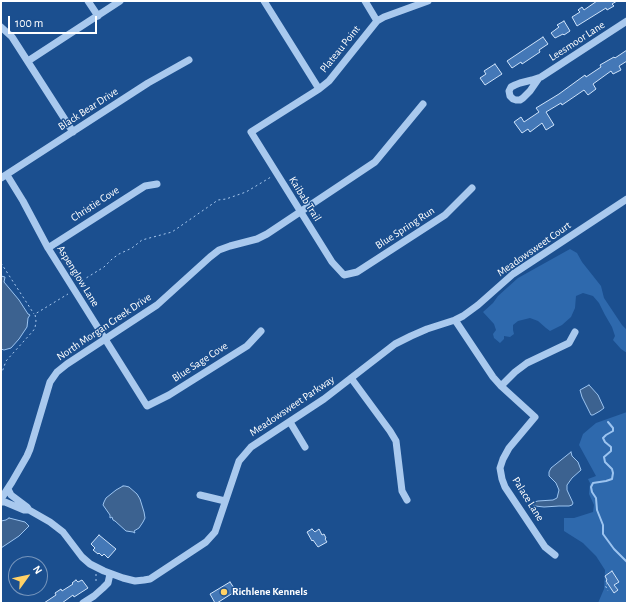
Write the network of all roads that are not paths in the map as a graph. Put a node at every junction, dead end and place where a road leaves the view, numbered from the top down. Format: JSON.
{"nodes":[{"id":1,"x":88,"y":1,"type":"edge"},
{"id":2,"x":120,"y":1,"type":"edge"},
{"id":3,"x":264,"y":1,"type":"edge"},
{"id":4,"x":366,"y":1,"type":"edge"},
{"id":5,"x":428,"y":1,"type":"edge"},
{"id":6,"x":98,"y":16,"type":"junction"},
{"id":7,"x":377,"y":21,"type":"junction"},
{"id":8,"x":627,"y":21,"type":"edge"},
{"id":9,"x":1,"y":26,"type":"edge"},
{"id":10,"x":189,"y":60,"type":"dead end"},
{"id":11,"x":28,"y":61,"type":"junction"},
{"id":12,"x":539,"y":78,"type":"dead end"},
{"id":13,"x":319,"y":89,"type":"junction"},
{"id":14,"x":423,"y":104,"type":"dead end"},
{"id":15,"x":73,"y":132,"type":"junction"},
{"id":16,"x":251,"y":132,"type":"joint"},
{"id":17,"x":4,"y":177,"type":"edge"},
{"id":18,"x":157,"y":184,"type":"dead end"},
{"id":19,"x":472,"y":188,"type":"dead end"},
{"id":20,"x":627,"y":199,"type":"edge"},
{"id":21,"x":300,"y":212,"type":"junction"},
{"id":22,"x":48,"y":248,"type":"junction"},
{"id":23,"x":344,"y":275,"type":"joint"},
{"id":24,"x":455,"y":320,"type":"junction"},
{"id":25,"x":261,"y":331,"type":"dead end"},
{"id":26,"x":575,"y":332,"type":"dead end"},
{"id":27,"x":104,"y":340,"type":"junction"},
{"id":28,"x":351,"y":378,"type":"junction"},
{"id":29,"x":501,"y":386,"type":"junction"},
{"id":30,"x":147,"y":406,"type":"joint"},
{"id":31,"x":290,"y":422,"type":"junction"},
{"id":32,"x":305,"y":447,"type":"dead end"},
{"id":33,"x":8,"y":489,"type":"junction"},
{"id":34,"x":200,"y":495,"type":"dead end"},
{"id":35,"x":1,"y":498,"type":"edge"},
{"id":36,"x":407,"y":500,"type":"dead end"},
{"id":37,"x":225,"y":501,"type":"junction"},
{"id":38,"x":1,"y":502,"type":"edge"},
{"id":39,"x":29,"y":510,"type":"junction"},
{"id":40,"x":556,"y":555,"type":"dead end"},
{"id":41,"x":110,"y":574,"type":"junction"},
{"id":42,"x":83,"y":603,"type":"edge"}],
"edges":[{"from":1,"to":6,"type":"street"},
{"from":2,"to":6,"type":"street"},
{"from":3,"to":13,"type":"street"},
{"from":4,"to":7,"type":"street"},
{"from":5,"to":7,"type":"street","name":"Plateau Point"},
{"from":6,"to":11,"type":"street"},
{"from":7,"to":13,"type":"street","name":"Plateau Point"},
{"from":8,"to":12,"type":"street","name":"Leesmoor Lane"},
{"from":9,"to":11,"type":"street"},
{"from":10,"to":15,"type":"street","name":"Black Bear Drive"},
{"from":11,"to":15,"type":"street"},
{"from":13,"to":16,"type":"street","name":"Plateau Point"},
{"from":14,"to":21,"type":"street","name":"North Morgan Creek Drive"},
{"from":15,"to":17,"type":"street","name":"Black Bear Drive"},
{"from":16,"to":21,"type":"street","name":"Kaibab Trail"},
{"from":17,"to":22,"type":"street","name":"Aspenglow Lane"},
{"from":18,"to":22,"type":"street","name":"Christie Cove"},
{"from":19,"to":23,"type":"street","name":"Blue Spring Run"},
{"from":20,"to":24,"type":"street","name":"Meadowsweet Court"},
{"from":21,"to":23,"type":"street","name":"Kaibab Trail"},
{"from":21,"to":27,"type":"street","name":"North Morgan Creek Drive"},
{"from":22,"to":27,"type":"street","name":"Aspenglow Lane"},
{"from":24,"to":28,"type":"street","name":"Meadowsweet Parkway"},
{"from":24,"to":29,"type":"street","name":"Palace Lane"},
{"from":25,"to":30,"type":"street","name":"Blue Sage Cove"},
{"from":26,"to":29,"type":"street"},
{"from":27,"to":30,"type":"street","name":"Aspenglow Lane"},
{"from":27,"to":33,"type":"street","name":"North Morgan Creek Drive"},
{"from":28,"to":31,"type":"street","name":"Meadowsweet Parkway"},
{"from":28,"to":36,"type":"street"},
{"from":29,"to":40,"type":"street","name":"Palace Lane"},
{"from":31,"to":32,"type":"street"},
{"from":31,"to":37,"type":"street","name":"Meadowsweet Parkway"},
{"from":33,"to":35,"type":"street","name":"North Morgan Creek Drive"},
{"from":33,"to":39,"type":"street","name":"Meadowsweet Parkway"},
{"from":34,"to":37,"type":"street"},
{"from":37,"to":41,"type":"street","name":"Meadowsweet Parkway"},
{"from":38,"to":39,"type":"street","name":"Meadowsweet Parkway"},
{"from":39,"to":41,"type":"street","name":"Meadowsweet Parkway"},
{"from":41,"to":42,"type":"street"}]}
